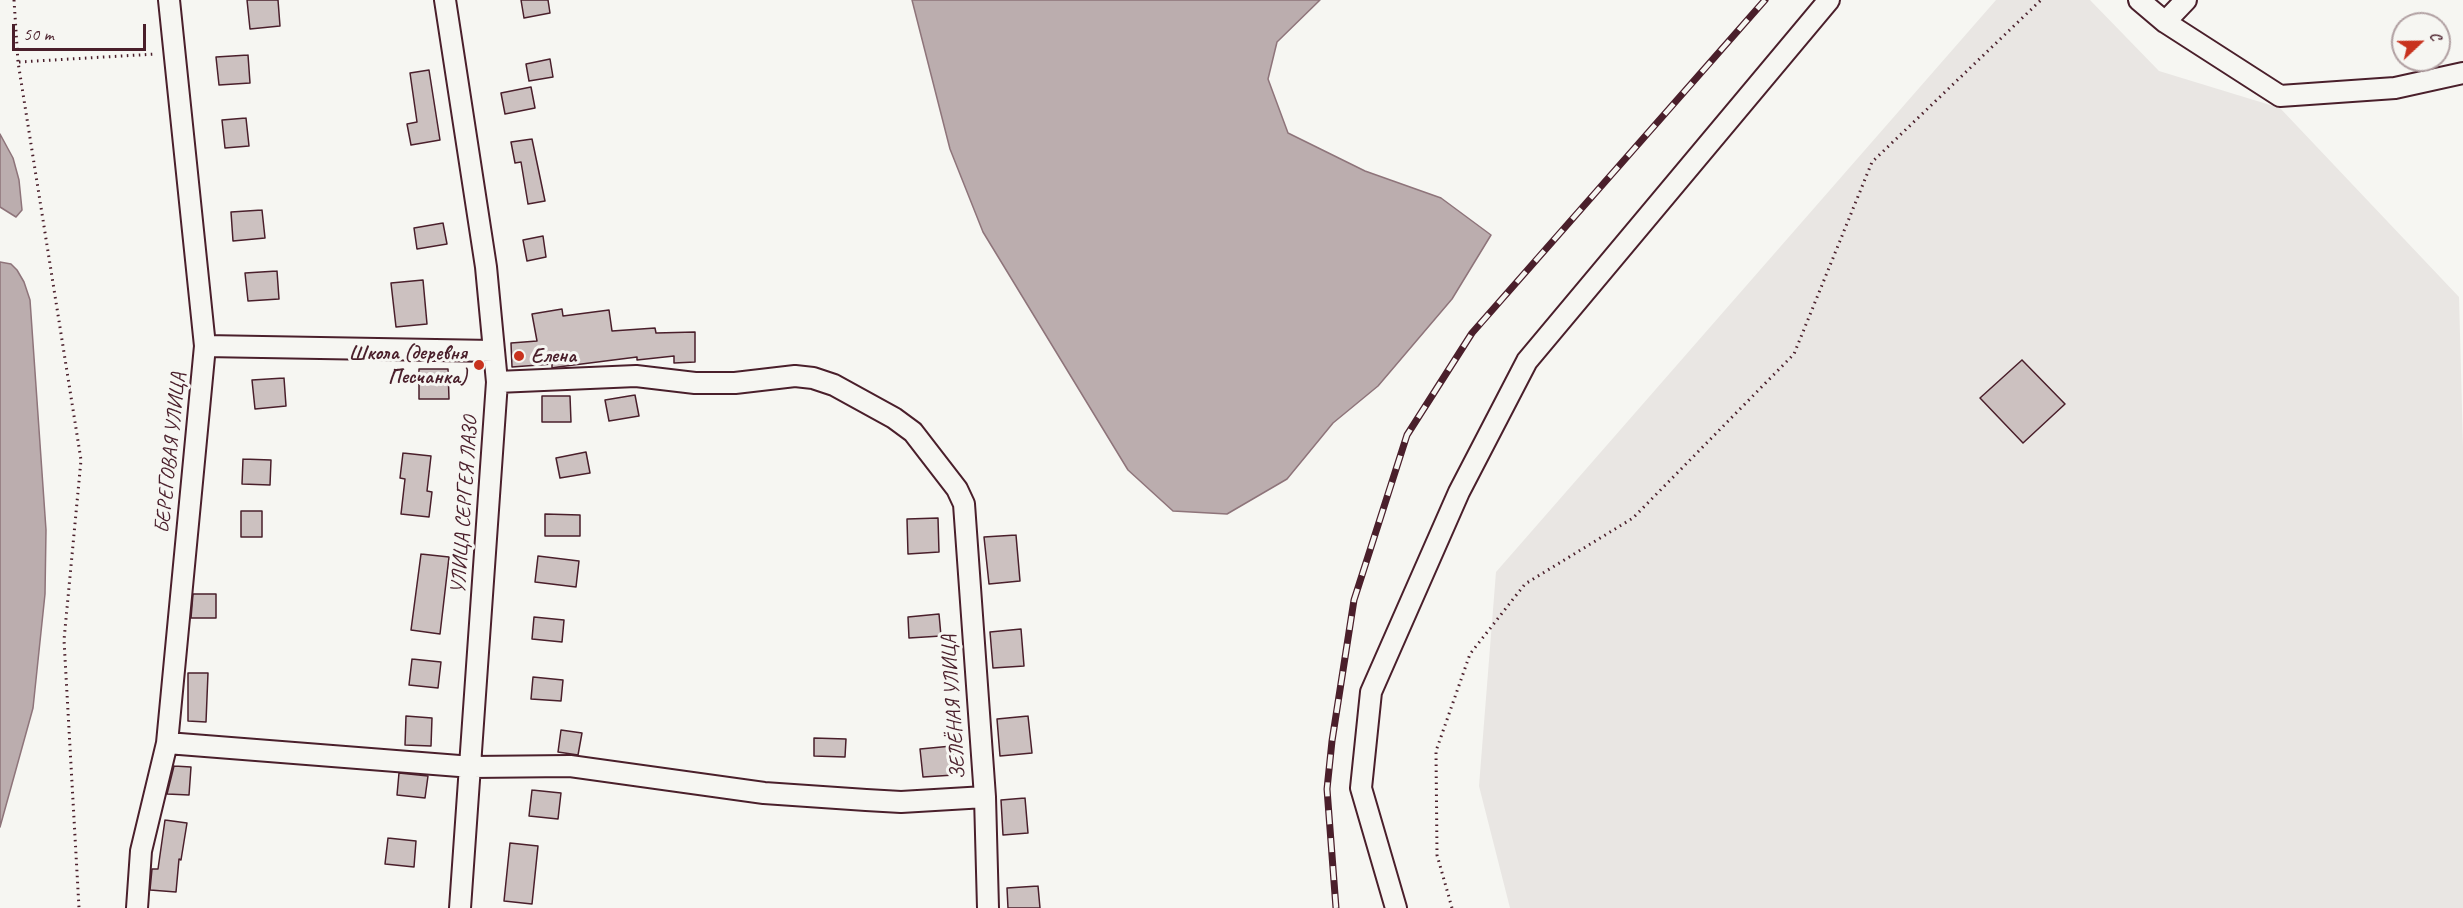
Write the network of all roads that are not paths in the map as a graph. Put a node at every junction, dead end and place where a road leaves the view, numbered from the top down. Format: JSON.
{"nodes":[{"id":1,"x":169,"y":0,"type":"edge"},
{"id":2,"x":445,"y":0,"type":"edge"},
{"id":3,"x":1829,"y":0,"type":"edge"},
{"id":4,"x":2139,"y":0,"type":"edge"},
{"id":5,"x":2186,"y":0,"type":"edge"},
{"id":6,"x":2165,"y":22,"type":"junction"},
{"id":7,"x":2463,"y":73,"type":"edge"},
{"id":8,"x":205,"y":346,"type":"junction"},
{"id":9,"x":493,"y":351,"type":"junction"},
{"id":10,"x":496,"y":382,"type":"junction"},
{"id":11,"x":166,"y":743,"type":"junction"},
{"id":12,"x":472,"y":767,"type":"junction"},
{"id":13,"x":985,"y":797,"type":"junction"},
{"id":14,"x":137,"y":908,"type":"edge"},
{"id":15,"x":460,"y":908,"type":"edge"},
{"id":16,"x":988,"y":908,"type":"edge"},
{"id":17,"x":1396,"y":908,"type":"edge"}],
"edges":[{"from":1,"to":8,"type":"street","name":"БЕРЕГОВАЯ УЛИЦА"},
{"from":2,"to":9,"type":"street","name":"УЛИЦА СЕРГЕЯ ЛАЗО"},
{"from":3,"to":17,"type":"street"},
{"from":4,"to":6,"type":"street"},
{"from":5,"to":6,"type":"street"},
{"from":6,"to":7,"type":"street"},
{"from":8,"to":9,"type":"street"},
{"from":8,"to":11,"type":"street","name":"БЕРЕГОВАЯ УЛИЦА"},
{"from":9,"to":10,"type":"street","name":"УЛИЦА СЕРГЕЯ ЛАЗО"},
{"from":10,"to":12,"type":"street","name":"УЛИЦА СЕРГЕЯ ЛАЗО"},
{"from":10,"to":13,"type":"street","name":"ЗЕЛЁНАЯ УЛИЦА"},
{"from":11,"to":12,"type":"street"},
{"from":11,"to":14,"type":"street","name":"БЕРЕГОВАЯ УЛИЦА"},
{"from":12,"to":13,"type":"street"},
{"from":12,"to":15,"type":"street","name":"УЛИЦА СЕРГЕЯ ЛАЗО"},
{"from":13,"to":16,"type":"street","name":"ЗЕЛЁНАЯ УЛИЦА"}]}
